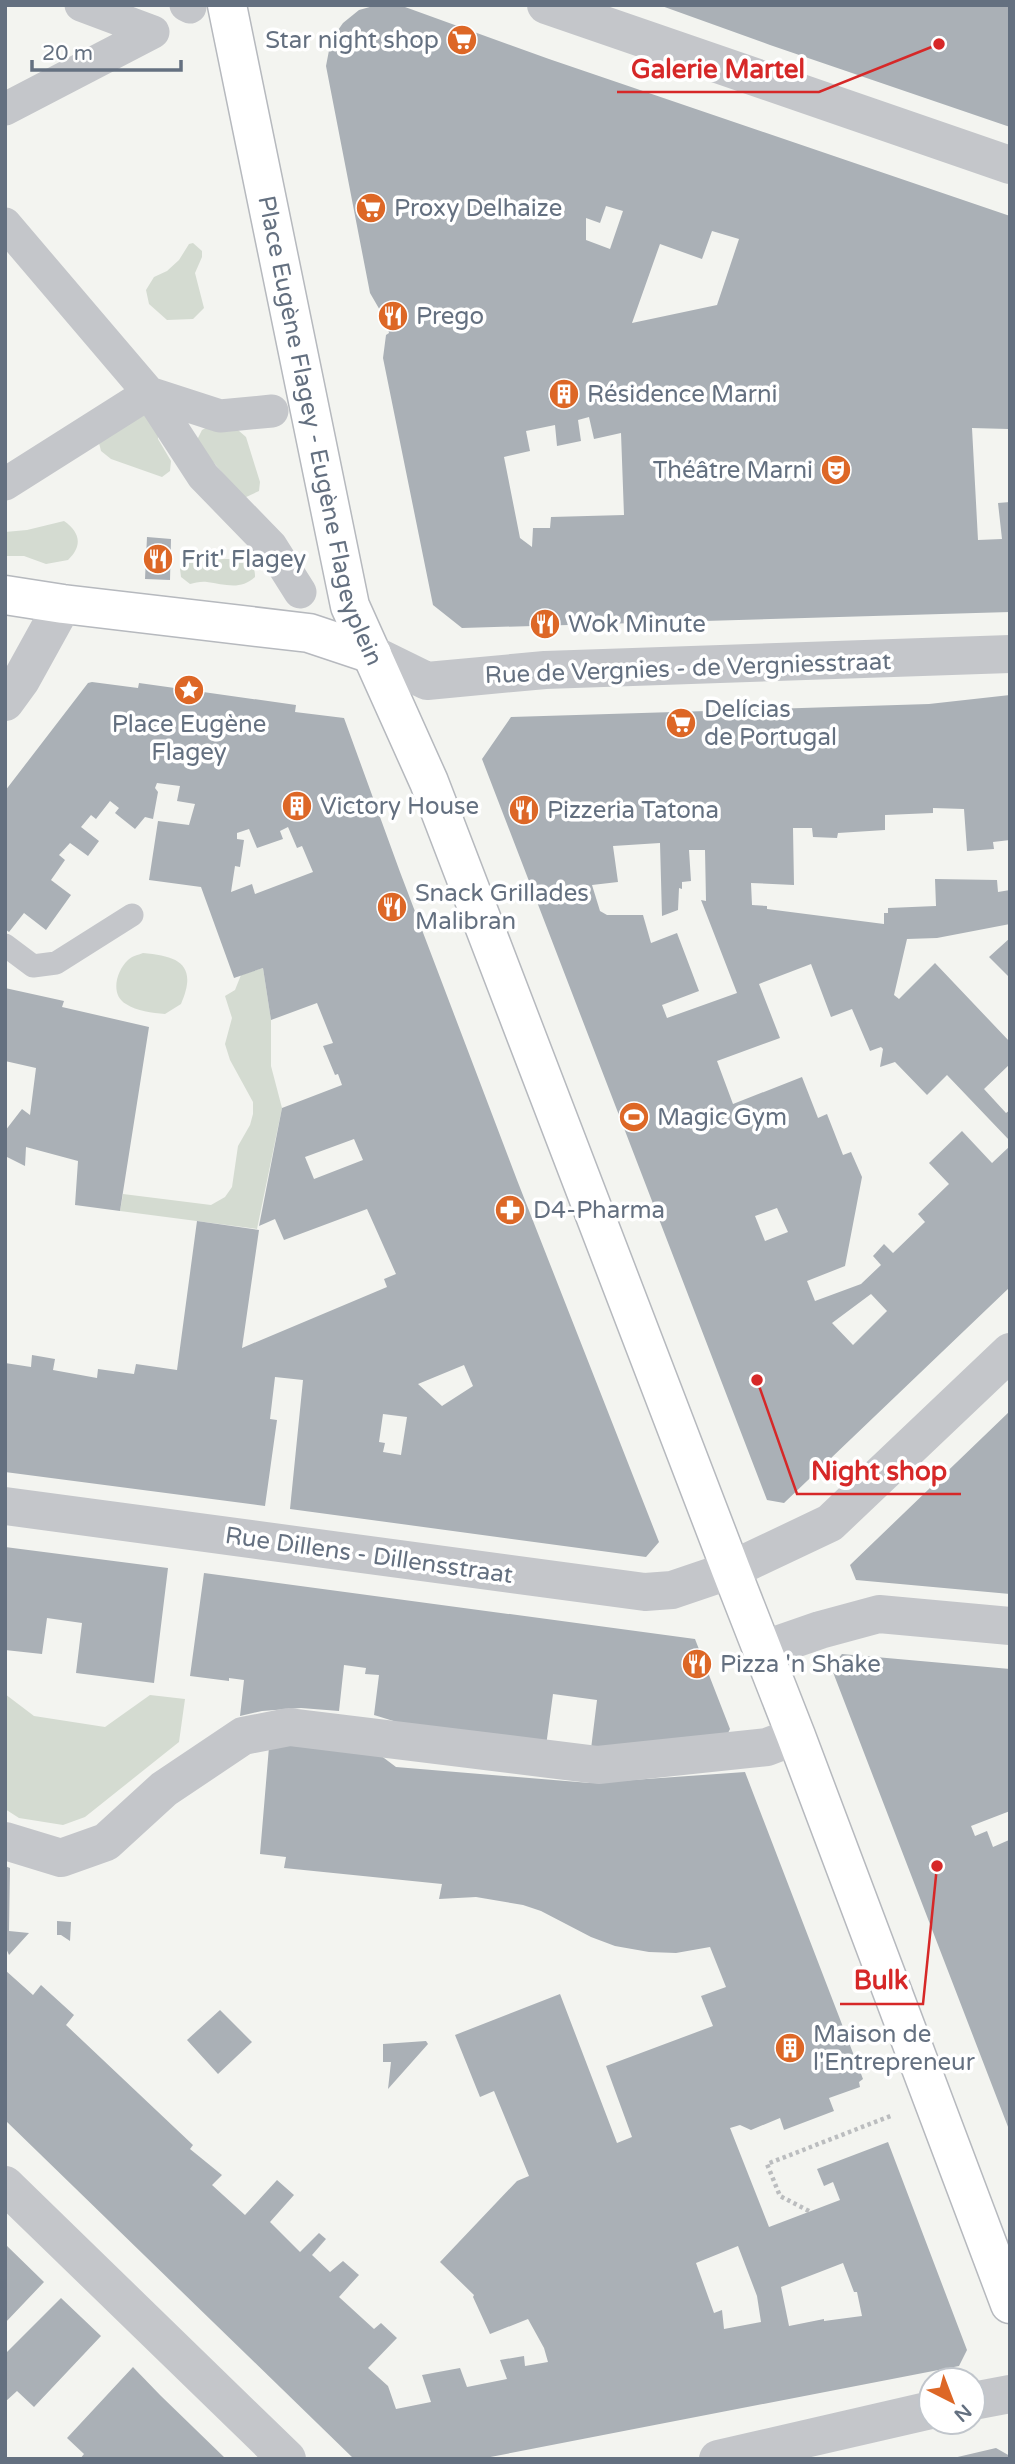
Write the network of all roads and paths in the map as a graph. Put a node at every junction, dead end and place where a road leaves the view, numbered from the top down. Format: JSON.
{"nodes":[{"id":1,"x":81,"y":5,"type":"edge"},
{"id":2,"x":546,"y":5,"type":"edge"},
{"id":3,"x":201,"y":6,"type":"edge"},
{"id":4,"x":154,"y":19,"type":"edge"},
{"id":5,"x":5,"y":109,"type":"edge"},
{"id":6,"x":1010,"y":165,"type":"edge"},
{"id":7,"x":5,"y":224,"type":"edge"},
{"id":8,"x":149,"y":393,"type":"junction"},
{"id":9,"x":272,"y":411,"type":"dead end"},
{"id":10,"x":5,"y":484,"type":"edge"},
{"id":11,"x":300,"y":592,"type":"dead end"},
{"id":12,"x":5,"y":595,"type":"edge"},
{"id":13,"x":63,"y":604,"type":"junction"},
{"id":14,"x":372,"y":654,"type":"junction"},
{"id":15,"x":1010,"y":654,"type":"edge"},
{"id":16,"x":5,"y":702,"type":"edge"},
{"id":17,"x":132,"y":915,"type":"dead end"},
{"id":18,"x":5,"y":945,"type":"edge"},
{"id":19,"x":1010,"y":1352,"type":"edge"},
{"id":20,"x":5,"y":1506,"type":"edge"},
{"id":21,"x":731,"y":1570,"type":"junction"},
{"id":22,"x":1010,"y":1626,"type":"edge"},
{"id":23,"x":762,"y":1650,"type":"junction"},
{"id":24,"x":796,"y":1735,"type":"junction"},
{"id":25,"x":5,"y":1841,"type":"edge"},
{"id":26,"x":933,"y":2099,"type":"junction"},
{"id":27,"x":5,"y":2185,"type":"edge"},
{"id":28,"x":809,"y":2211,"type":"dead end"},
{"id":29,"x":1010,"y":2304,"type":"edge"},
{"id":30,"x":1010,"y":2394,"type":"edge"},
{"id":31,"x":987,"y":2398,"type":"edge"},
{"id":32,"x":917,"y":2413,"type":"edge"},
{"id":33,"x":287,"y":2459,"type":"edge"},
{"id":34,"x":718,"y":2459,"type":"edge"}],
"edges":[{"from":1,"to":4,"type":"street"},
{"from":2,"to":6,"type":"street"},
{"from":3,"to":14,"type":"main road","name":"Place Eugène Flagey - Eugène Flageyplein"},
{"from":4,"to":5,"type":"street"},
{"from":7,"to":8,"type":"street"},
{"from":8,"to":9,"type":"street"},
{"from":8,"to":10,"type":"street"},
{"from":8,"to":11,"type":"street"},
{"from":12,"to":13,"type":"main road","name":"Place Eugène Flagey - Eugène Flageyplein"},
{"from":13,"to":14,"type":"main road","name":"Place Eugène Flagey - Eugène Flageyplein"},
{"from":13,"to":16,"type":"street"},
{"from":14,"to":15,"type":"street","name":"Rue de Vergnies - de Vergniesstraat"},
{"from":14,"to":21,"type":"main road"},
{"from":17,"to":18,"type":"lane"},
{"from":19,"to":21,"type":"street","name":"Rue Dillens - Dillensstraat"},
{"from":20,"to":21,"type":"street","name":"Rue Dillens - Dillensstraat"},
{"from":21,"to":23,"type":"main road"},
{"from":22,"to":23,"type":"street"},
{"from":23,"to":24,"type":"main road"},
{"from":24,"to":25,"type":"street"},
{"from":24,"to":26,"type":"main road"},
{"from":26,"to":28,"type":"path"},
{"from":26,"to":29,"type":"main road"},
{"from":27,"to":33,"type":"street"},
{"from":30,"to":31,"type":"street"},
{"from":32,"to":34,"type":"street"}]}
